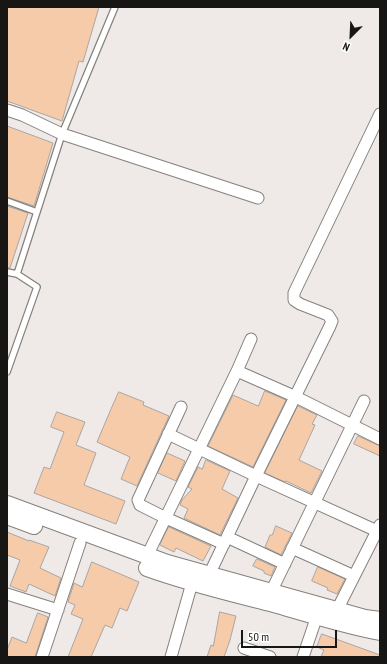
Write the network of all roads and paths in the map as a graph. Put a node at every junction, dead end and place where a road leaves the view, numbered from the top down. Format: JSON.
{"nodes":[{"id":1,"x":115,"y":7,"type":"edge"},
{"id":2,"x":7,"y":110,"type":"edge"},
{"id":3,"x":380,"y":114,"type":"edge"},
{"id":4,"x":62,"y":134,"type":"junction"},
{"id":5,"x":258,"y":198,"type":"dead end"},
{"id":6,"x":7,"y":201,"type":"edge"},
{"id":7,"x":37,"y":212,"type":"junction"},
{"id":8,"x":7,"y":272,"type":"edge"},
{"id":9,"x":17,"y":274,"type":"junction"},
{"id":10,"x":251,"y":339,"type":"dead end"},
{"id":11,"x":237,"y":371,"type":"junction"},
{"id":12,"x":7,"y":372,"type":"edge"},
{"id":13,"x":296,"y":397,"type":"junction"},
{"id":14,"x":364,"y":401,"type":"dead end"},
{"id":15,"x":181,"y":407,"type":"dead end"},
{"id":16,"x":352,"y":425,"type":"junction"},
{"id":17,"x":168,"y":434,"type":"junction"},
{"id":18,"x":380,"y":439,"type":"edge"},
{"id":19,"x":199,"y":449,"type":"junction"},
{"id":20,"x":256,"y":476,"type":"junction"},
{"id":21,"x":314,"y":503,"type":"junction"},
{"id":22,"x":7,"y":504,"type":"edge"},
{"id":23,"x":7,"y":516,"type":"edge"},
{"id":24,"x":166,"y":518,"type":"junction"},
{"id":25,"x":378,"y":528,"type":"edge"},
{"id":26,"x":225,"y":541,"type":"junction"},
{"id":27,"x":80,"y":543,"type":"junction"},
{"id":28,"x":292,"y":548,"type":"junction"},
{"id":29,"x":147,"y":556,"type":"junction"},
{"id":30,"x":285,"y":564,"type":"junction"},
{"id":31,"x":209,"y":575,"type":"junction"},
{"id":32,"x":354,"y":576,"type":"junction"},
{"id":33,"x":192,"y":583,"type":"junction"},
{"id":34,"x":271,"y":592,"type":"junction"},
{"id":35,"x":7,"y":594,"type":"edge"},
{"id":36,"x":58,"y":610,"type":"junction"},
{"id":37,"x":318,"y":611,"type":"junction"},
{"id":38,"x":336,"y":615,"type":"junction"},
{"id":39,"x":380,"y":620,"type":"edge"},
{"id":40,"x":380,"y":632,"type":"edge"},
{"id":41,"x":244,"y":648,"type":"dead end"},
{"id":42,"x":42,"y":657,"type":"edge"},
{"id":43,"x":171,"y":657,"type":"edge"},
{"id":44,"x":270,"y":657,"type":"edge"},
{"id":45,"x":303,"y":657,"type":"edge"}],
"edges":[{"from":1,"to":4,"type":"lane"},
{"from":2,"to":4,"type":"street"},
{"from":3,"to":13,"type":"street"},
{"from":4,"to":5,"type":"street"},
{"from":4,"to":7,"type":"lane"},
{"from":6,"to":7,"type":"lane"},
{"from":7,"to":9,"type":"lane"},
{"from":8,"to":9,"type":"lane"},
{"from":9,"to":12,"type":"lane"},
{"from":10,"to":11,"type":"street"},
{"from":11,"to":13,"type":"street"},
{"from":11,"to":19,"type":"street"},
{"from":13,"to":16,"type":"street"},
{"from":13,"to":20,"type":"street"},
{"from":14,"to":16,"type":"street"},
{"from":15,"to":17,"type":"street"},
{"from":16,"to":18,"type":"street"},
{"from":16,"to":21,"type":"street"},
{"from":17,"to":19,"type":"street"},
{"from":17,"to":24,"type":"street"},
{"from":19,"to":20,"type":"street"},
{"from":19,"to":24,"type":"street"},
{"from":20,"to":21,"type":"street"},
{"from":20,"to":26,"type":"street"},
{"from":21,"to":25,"type":"street"},
{"from":21,"to":28,"type":"street"},
{"from":22,"to":29,"type":"main road"},
{"from":23,"to":27,"type":"main road"},
{"from":24,"to":26,"type":"street"},
{"from":24,"to":29,"type":"street"},
{"from":25,"to":32,"type":"street"},
{"from":26,"to":30,"type":"street"},
{"from":26,"to":31,"type":"street"},
{"from":27,"to":33,"type":"main road"},
{"from":27,"to":36,"type":"street"},
{"from":28,"to":30,"type":"street"},
{"from":28,"to":32,"type":"street"},
{"from":29,"to":31,"type":"main road"},
{"from":30,"to":34,"type":"street"},
{"from":31,"to":34,"type":"main road"},
{"from":32,"to":38,"type":"street"},
{"from":33,"to":37,"type":"main road"},
{"from":33,"to":43,"type":"street"},
{"from":34,"to":37,"type":"main road"},
{"from":35,"to":36,"type":"street"},
{"from":36,"to":42,"type":"street"},
{"from":37,"to":38,"type":"main road"},
{"from":37,"to":45,"type":"street"},
{"from":38,"to":39,"type":"main road"},
{"from":38,"to":40,"type":"main road"},
{"from":41,"to":44,"type":"street"}]}
